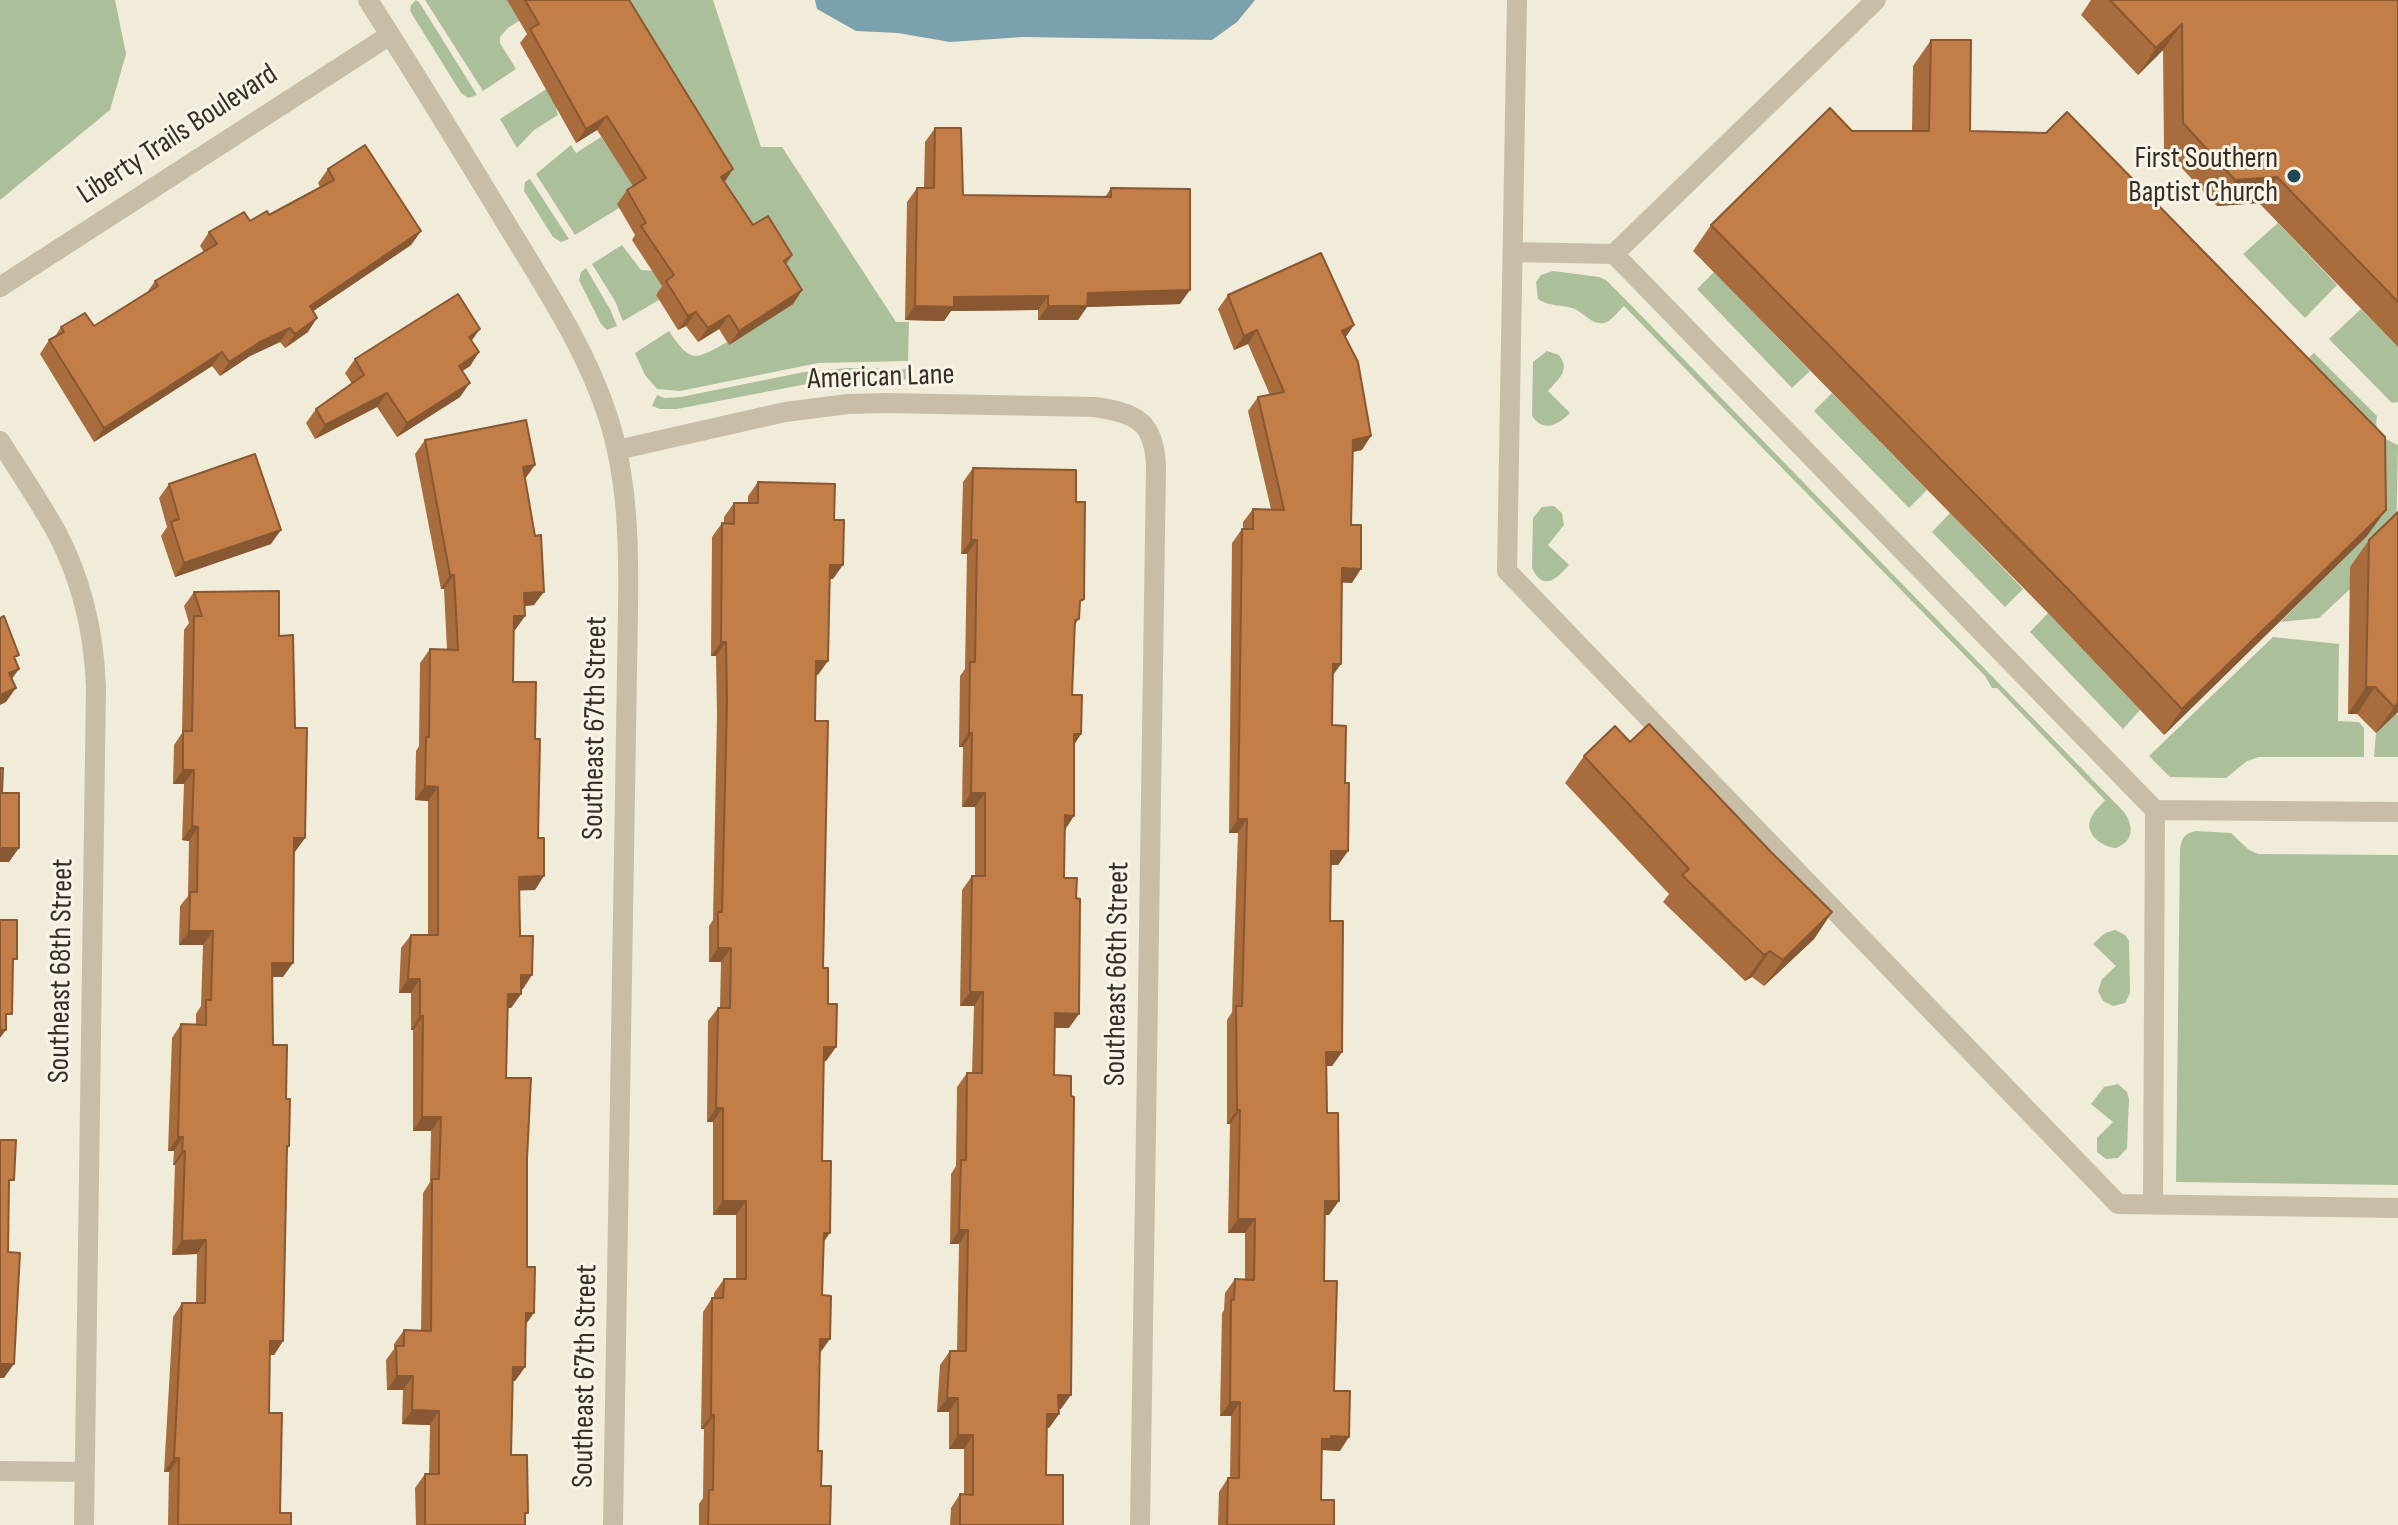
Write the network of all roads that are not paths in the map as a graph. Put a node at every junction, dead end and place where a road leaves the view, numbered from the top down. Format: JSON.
{"nodes":[{"id":1,"x":368,"y":0,"type":"edge"},
{"id":2,"x":1517,"y":0,"type":"edge"},
{"id":3,"x":1876,"y":0,"type":"edge"},
{"id":4,"x":390,"y":35,"type":"junction"},
{"id":5,"x":1513,"y":252,"type":"junction"},
{"id":6,"x":1614,"y":254,"type":"junction"},
{"id":7,"x":0,"y":287,"type":"edge"},
{"id":8,"x":1146,"y":425,"type":"joint"},
{"id":9,"x":0,"y":441,"type":"edge"},
{"id":10,"x":617,"y":450,"type":"junction"},
{"id":11,"x":2155,"y":810,"type":"junction"},
{"id":12,"x":2398,"y":812,"type":"edge"},
{"id":13,"x":2153,"y":1204,"type":"junction"},
{"id":14,"x":2398,"y":1208,"type":"edge"},
{"id":15,"x":0,"y":1471,"type":"edge"},
{"id":16,"x":85,"y":1472,"type":"junction"},
{"id":17,"x":84,"y":1525,"type":"edge"},
{"id":18,"x":613,"y":1525,"type":"edge"},
{"id":19,"x":1140,"y":1525,"type":"edge"}],
"edges":[{"from":1,"to":4,"type":"street","name":"Southeast 67th Street"},
{"from":2,"to":5,"type":"street"},
{"from":3,"to":6,"type":"street"},
{"from":4,"to":7,"type":"street","name":"Liberty Trails Boulevard"},
{"from":4,"to":10,"type":"street","name":"Southeast 67th Street"},
{"from":5,"to":6,"type":"street"},
{"from":5,"to":13,"type":"street"},
{"from":6,"to":11,"type":"street"},
{"from":8,"to":10,"type":"street","name":"American Lane"},
{"from":8,"to":19,"type":"street","name":"Southeast 66th Street"},
{"from":9,"to":16,"type":"street","name":"Southeast 68th Street"},
{"from":10,"to":18,"type":"street","name":"Southeast 67th Street"},
{"from":11,"to":12,"type":"street"},
{"from":11,"to":13,"type":"street"},
{"from":13,"to":14,"type":"street"},
{"from":15,"to":16,"type":"street"},
{"from":16,"to":17,"type":"street","name":"Southeast 68th Street"}]}
